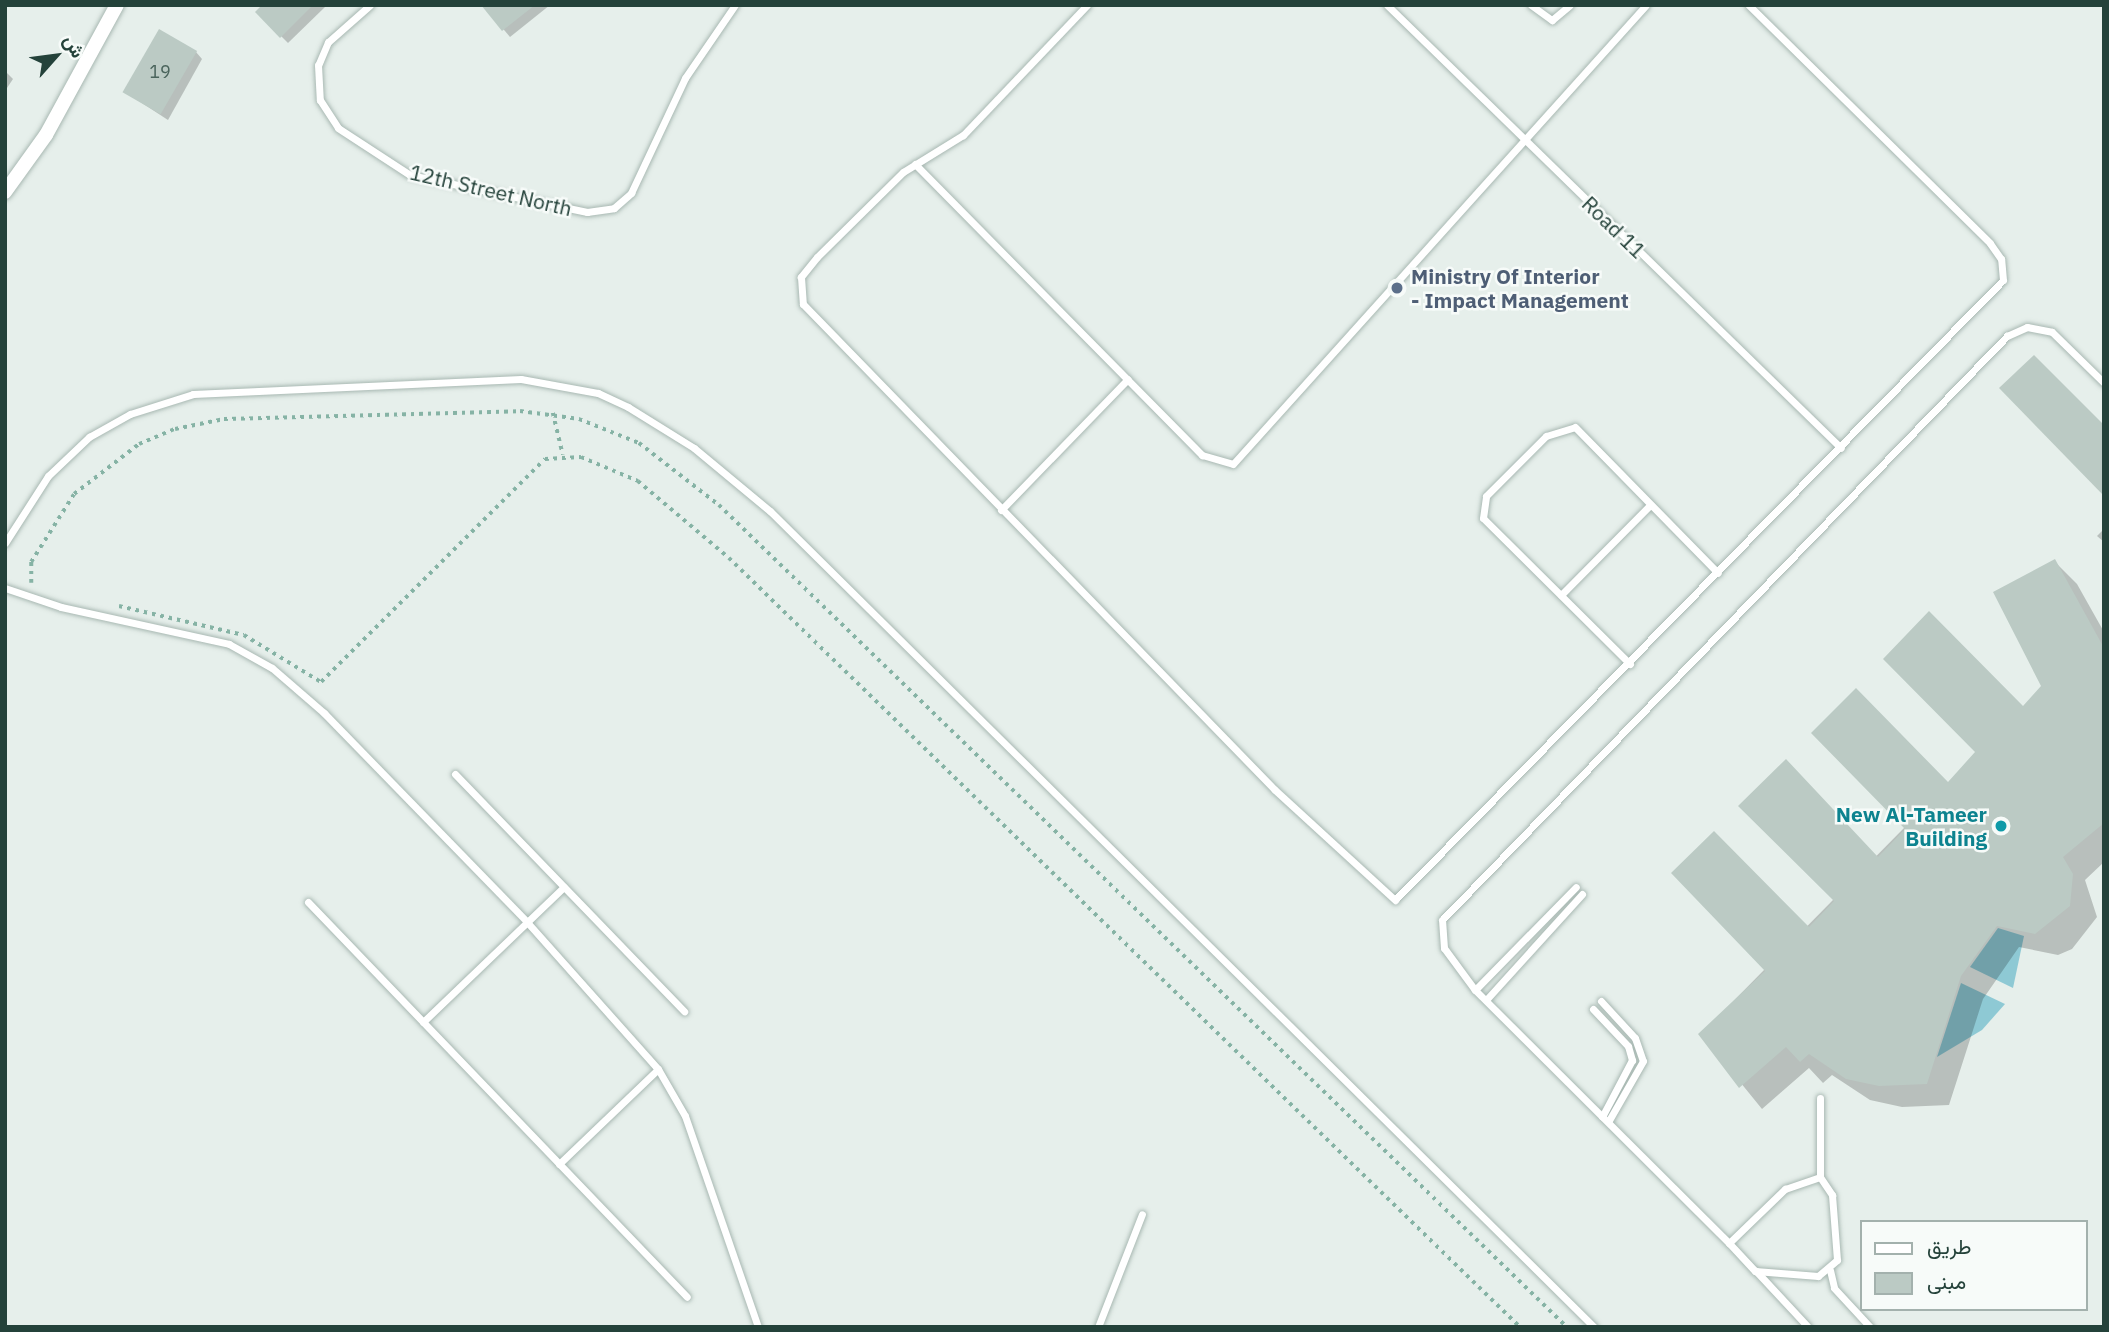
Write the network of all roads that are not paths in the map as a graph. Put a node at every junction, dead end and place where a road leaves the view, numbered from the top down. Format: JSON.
{"nodes":[{"id":1,"x":117,"y":5,"type":"edge"},
{"id":2,"x":370,"y":5,"type":"edge"},
{"id":3,"x":735,"y":5,"type":"edge"},
{"id":4,"x":1087,"y":5,"type":"edge"},
{"id":5,"x":1387,"y":5,"type":"edge"},
{"id":6,"x":1531,"y":5,"type":"edge"},
{"id":7,"x":1570,"y":5,"type":"edge"},
{"id":8,"x":1646,"y":5,"type":"edge"},
{"id":9,"x":1749,"y":5,"type":"edge"},
{"id":10,"x":1526,"y":141,"type":"junction"},
{"id":11,"x":915,"y":164,"type":"junction"},
{"id":12,"x":5,"y":192,"type":"edge"},
{"id":13,"x":1128,"y":379,"type":"junction"},
{"id":14,"x":2104,"y":383,"type":"edge"},
{"id":15,"x":1841,"y":448,"type":"junction"},
{"id":16,"x":1650,"y":505,"type":"junction"},
{"id":17,"x":1001,"y":510,"type":"junction"},
{"id":18,"x":5,"y":543,"type":"edge"},
{"id":19,"x":1718,"y":573,"type":"junction"},
{"id":20,"x":5,"y":588,"type":"edge"},
{"id":21,"x":1561,"y":595,"type":"junction"},
{"id":22,"x":1630,"y":664,"type":"junction"},
{"id":23,"x":455,"y":774,"type":"dead end"},
{"id":24,"x":564,"y":887,"type":"junction"},
{"id":25,"x":1576,"y":887,"type":"dead end"},
{"id":26,"x":1582,"y":894,"type":"dead end"},
{"id":27,"x":308,"y":902,"type":"dead end"},
{"id":28,"x":527,"y":922,"type":"junction"},
{"id":29,"x":1475,"y":990,"type":"junction"},
{"id":30,"x":1486,"y":1000,"type":"junction"},
{"id":31,"x":1601,"y":1001,"type":"dead end"},
{"id":32,"x":1593,"y":1009,"type":"dead end"},
{"id":33,"x":684,"y":1011,"type":"dead end"},
{"id":34,"x":423,"y":1022,"type":"junction"},
{"id":35,"x":658,"y":1069,"type":"junction"},
{"id":36,"x":1820,"y":1097,"type":"dead end"},
{"id":37,"x":1605,"y":1119,"type":"junction"},
{"id":38,"x":559,"y":1164,"type":"junction"},
{"id":39,"x":1820,"y":1177,"type":"junction"},
{"id":40,"x":1142,"y":1214,"type":"dead end"},
{"id":41,"x":1729,"y":1242,"type":"junction"},
{"id":42,"x":1830,"y":1270,"type":"junction"},
{"id":43,"x":1755,"y":1271,"type":"junction"},
{"id":44,"x":687,"y":1297,"type":"dead end"},
{"id":45,"x":758,"y":1327,"type":"edge"},
{"id":46,"x":1098,"y":1327,"type":"edge"},
{"id":47,"x":1594,"y":1327,"type":"edge"},
{"id":48,"x":1808,"y":1327,"type":"edge"},
{"id":49,"x":1870,"y":1327,"type":"edge"}],
"edges":[{"from":1,"to":12,"type":"street"},
{"from":2,"to":3,"type":"lane","name":"12th Street North"},
{"from":4,"to":11,"type":"lane"},
{"from":5,"to":10,"type":"lane","name":"Road 11"},
{"from":6,"to":7,"type":"lane"},
{"from":8,"to":10,"type":"lane"},
{"from":9,"to":15,"type":"lane"},
{"from":10,"to":13,"type":"lane"},
{"from":10,"to":15,"type":"lane","name":"Road 11"},
{"from":11,"to":13,"type":"lane"},
{"from":11,"to":17,"type":"lane"},
{"from":13,"to":17,"type":"lane"},
{"from":14,"to":29,"type":"lane"},
{"from":15,"to":19,"type":"lane"},
{"from":16,"to":19,"type":"lane"},
{"from":16,"to":21,"type":"lane"},
{"from":16,"to":21,"type":"lane"},
{"from":17,"to":22,"type":"lane"},
{"from":18,"to":47,"type":"lane"},
{"from":19,"to":22,"type":"lane"},
{"from":20,"to":28,"type":"lane"},
{"from":21,"to":22,"type":"lane"},
{"from":23,"to":24,"type":"lane"},
{"from":24,"to":28,"type":"lane"},
{"from":24,"to":33,"type":"lane"},
{"from":25,"to":29,"type":"lane"},
{"from":26,"to":30,"type":"lane"},
{"from":27,"to":34,"type":"lane"},
{"from":28,"to":34,"type":"lane"},
{"from":28,"to":35,"type":"lane"},
{"from":29,"to":30,"type":"lane"},
{"from":30,"to":37,"type":"lane"},
{"from":31,"to":37,"type":"lane"},
{"from":32,"to":37,"type":"lane"},
{"from":34,"to":38,"type":"lane"},
{"from":35,"to":38,"type":"lane"},
{"from":35,"to":45,"type":"lane"},
{"from":36,"to":39,"type":"lane"},
{"from":37,"to":41,"type":"lane"},
{"from":38,"to":44,"type":"lane"},
{"from":39,"to":41,"type":"lane"},
{"from":39,"to":42,"type":"lane"},
{"from":40,"to":46,"type":"lane"},
{"from":41,"to":43,"type":"lane"},
{"from":42,"to":43,"type":"lane"},
{"from":42,"to":49,"type":"lane"},
{"from":43,"to":48,"type":"lane"}]}
